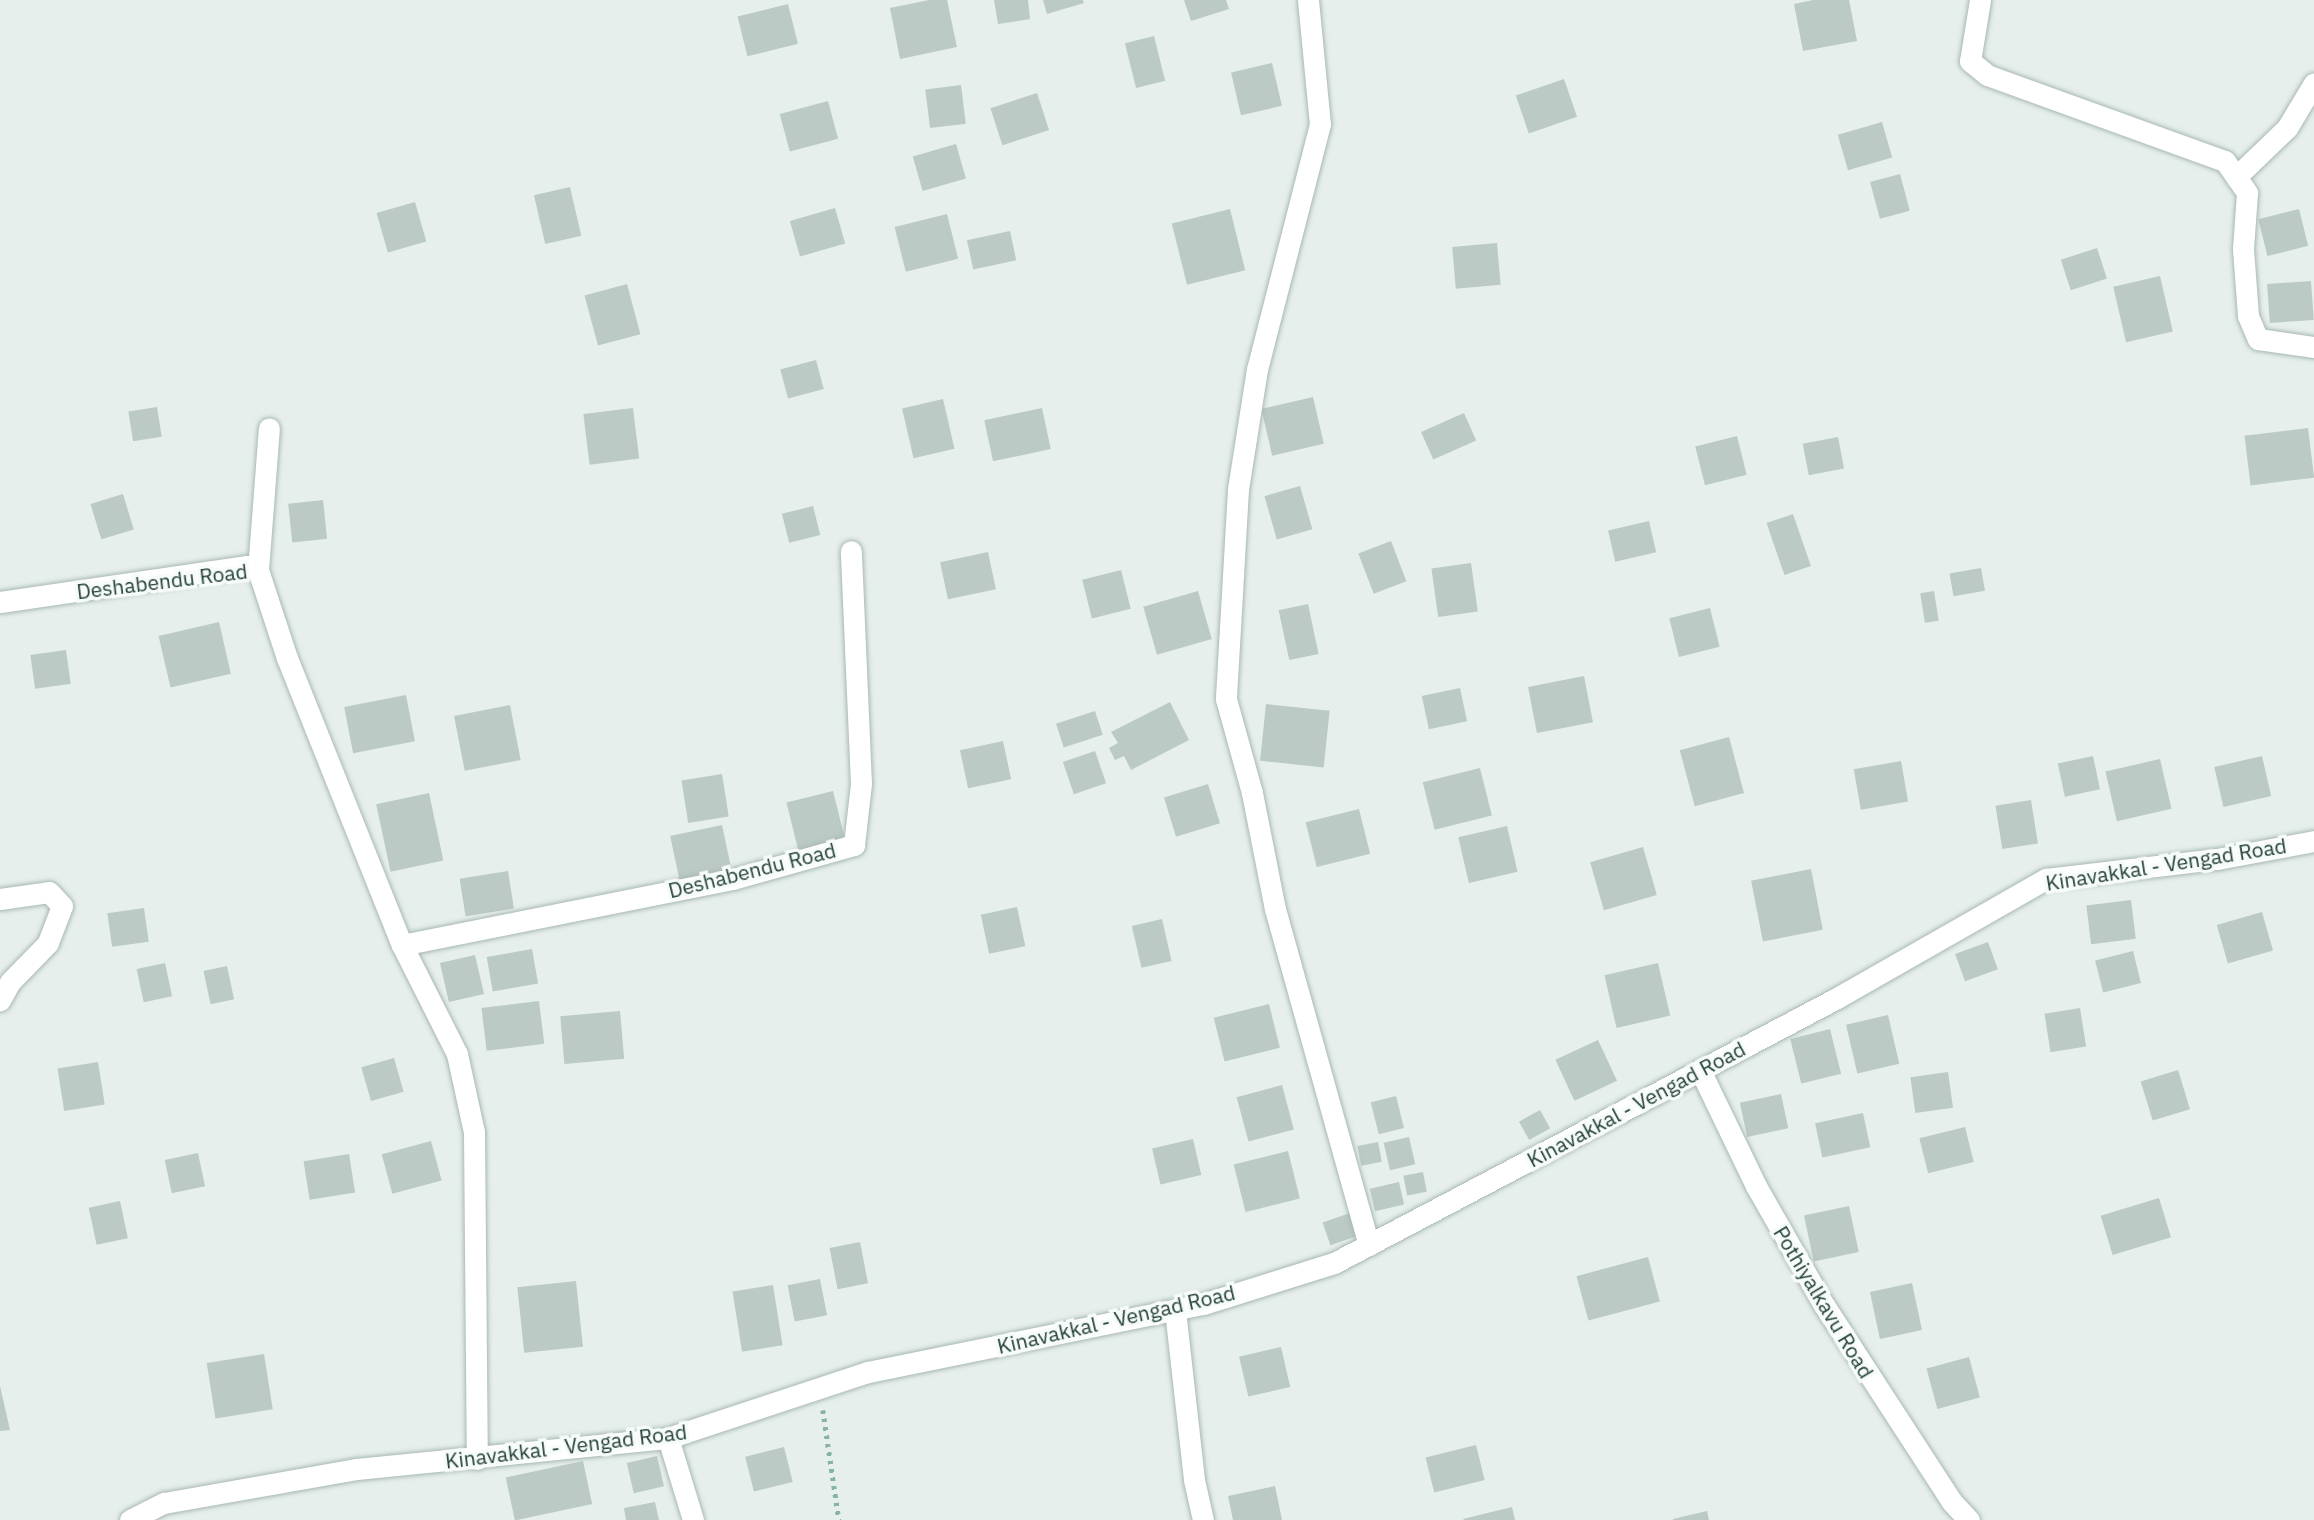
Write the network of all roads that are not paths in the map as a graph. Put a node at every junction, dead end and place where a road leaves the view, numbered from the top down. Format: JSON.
{"nodes":[{"id":1,"x":1308,"y":0,"type":"edge"},
{"id":2,"x":1980,"y":0,"type":"edge"},
{"id":3,"x":2314,"y":83,"type":"edge"},
{"id":4,"x":2236,"y":177,"type":"junction"},
{"id":5,"x":2314,"y":346,"type":"edge"},
{"id":6,"x":269,"y":428,"type":"dead end"},
{"id":7,"x":851,"y":551,"type":"dead end"},
{"id":8,"x":258,"y":570,"type":"junction"},
{"id":9,"x":0,"y":602,"type":"edge"},
{"id":10,"x":2314,"y":841,"type":"edge"},
{"id":11,"x":0,"y":900,"type":"edge"},
{"id":12,"x":402,"y":944,"type":"junction"},
{"id":13,"x":0,"y":1000,"type":"edge"},
{"id":14,"x":1700,"y":1070,"type":"junction"},
{"id":15,"x":1368,"y":1245,"type":"junction"},
{"id":16,"x":1175,"y":1310,"type":"junction"},
{"id":17,"x":668,"y":1438,"type":"junction"},
{"id":18,"x":477,"y":1459,"type":"junction"},
{"id":19,"x":130,"y":1520,"type":"edge"},
{"id":20,"x":693,"y":1520,"type":"edge"},
{"id":21,"x":1203,"y":1520,"type":"edge"},
{"id":22,"x":1969,"y":1520,"type":"edge"}],
"edges":[{"from":1,"to":15,"type":"street"},
{"from":2,"to":4,"type":"street"},
{"from":3,"to":4,"type":"street"},
{"from":4,"to":5,"type":"street"},
{"from":6,"to":8,"type":"street"},
{"from":7,"to":12,"type":"street","name":"Deshabendu Road"},
{"from":8,"to":9,"type":"street","name":"Deshabendu Road"},
{"from":8,"to":12,"type":"street","name":"Deshabendu Road"},
{"from":10,"to":14,"type":"street","name":"Kinavakkal - Vengad Road"},
{"from":11,"to":13,"type":"street"},
{"from":12,"to":18,"type":"street","name":"Deshabendu Road"},
{"from":14,"to":15,"type":"street","name":"Kinavakkal - Vengad Road"},
{"from":14,"to":22,"type":"street","name":"Pothiyalkavu Road"},
{"from":15,"to":16,"type":"street","name":"Kinavakkal - Vengad Road"},
{"from":16,"to":17,"type":"street","name":"Kinavakkal - Vengad Road"},
{"from":16,"to":21,"type":"street"},
{"from":17,"to":18,"type":"street","name":"Kinavakkal - Vengad Road"},
{"from":17,"to":20,"type":"street"},
{"from":18,"to":19,"type":"street","name":"Kinavakkal - Vengad Road"}]}
